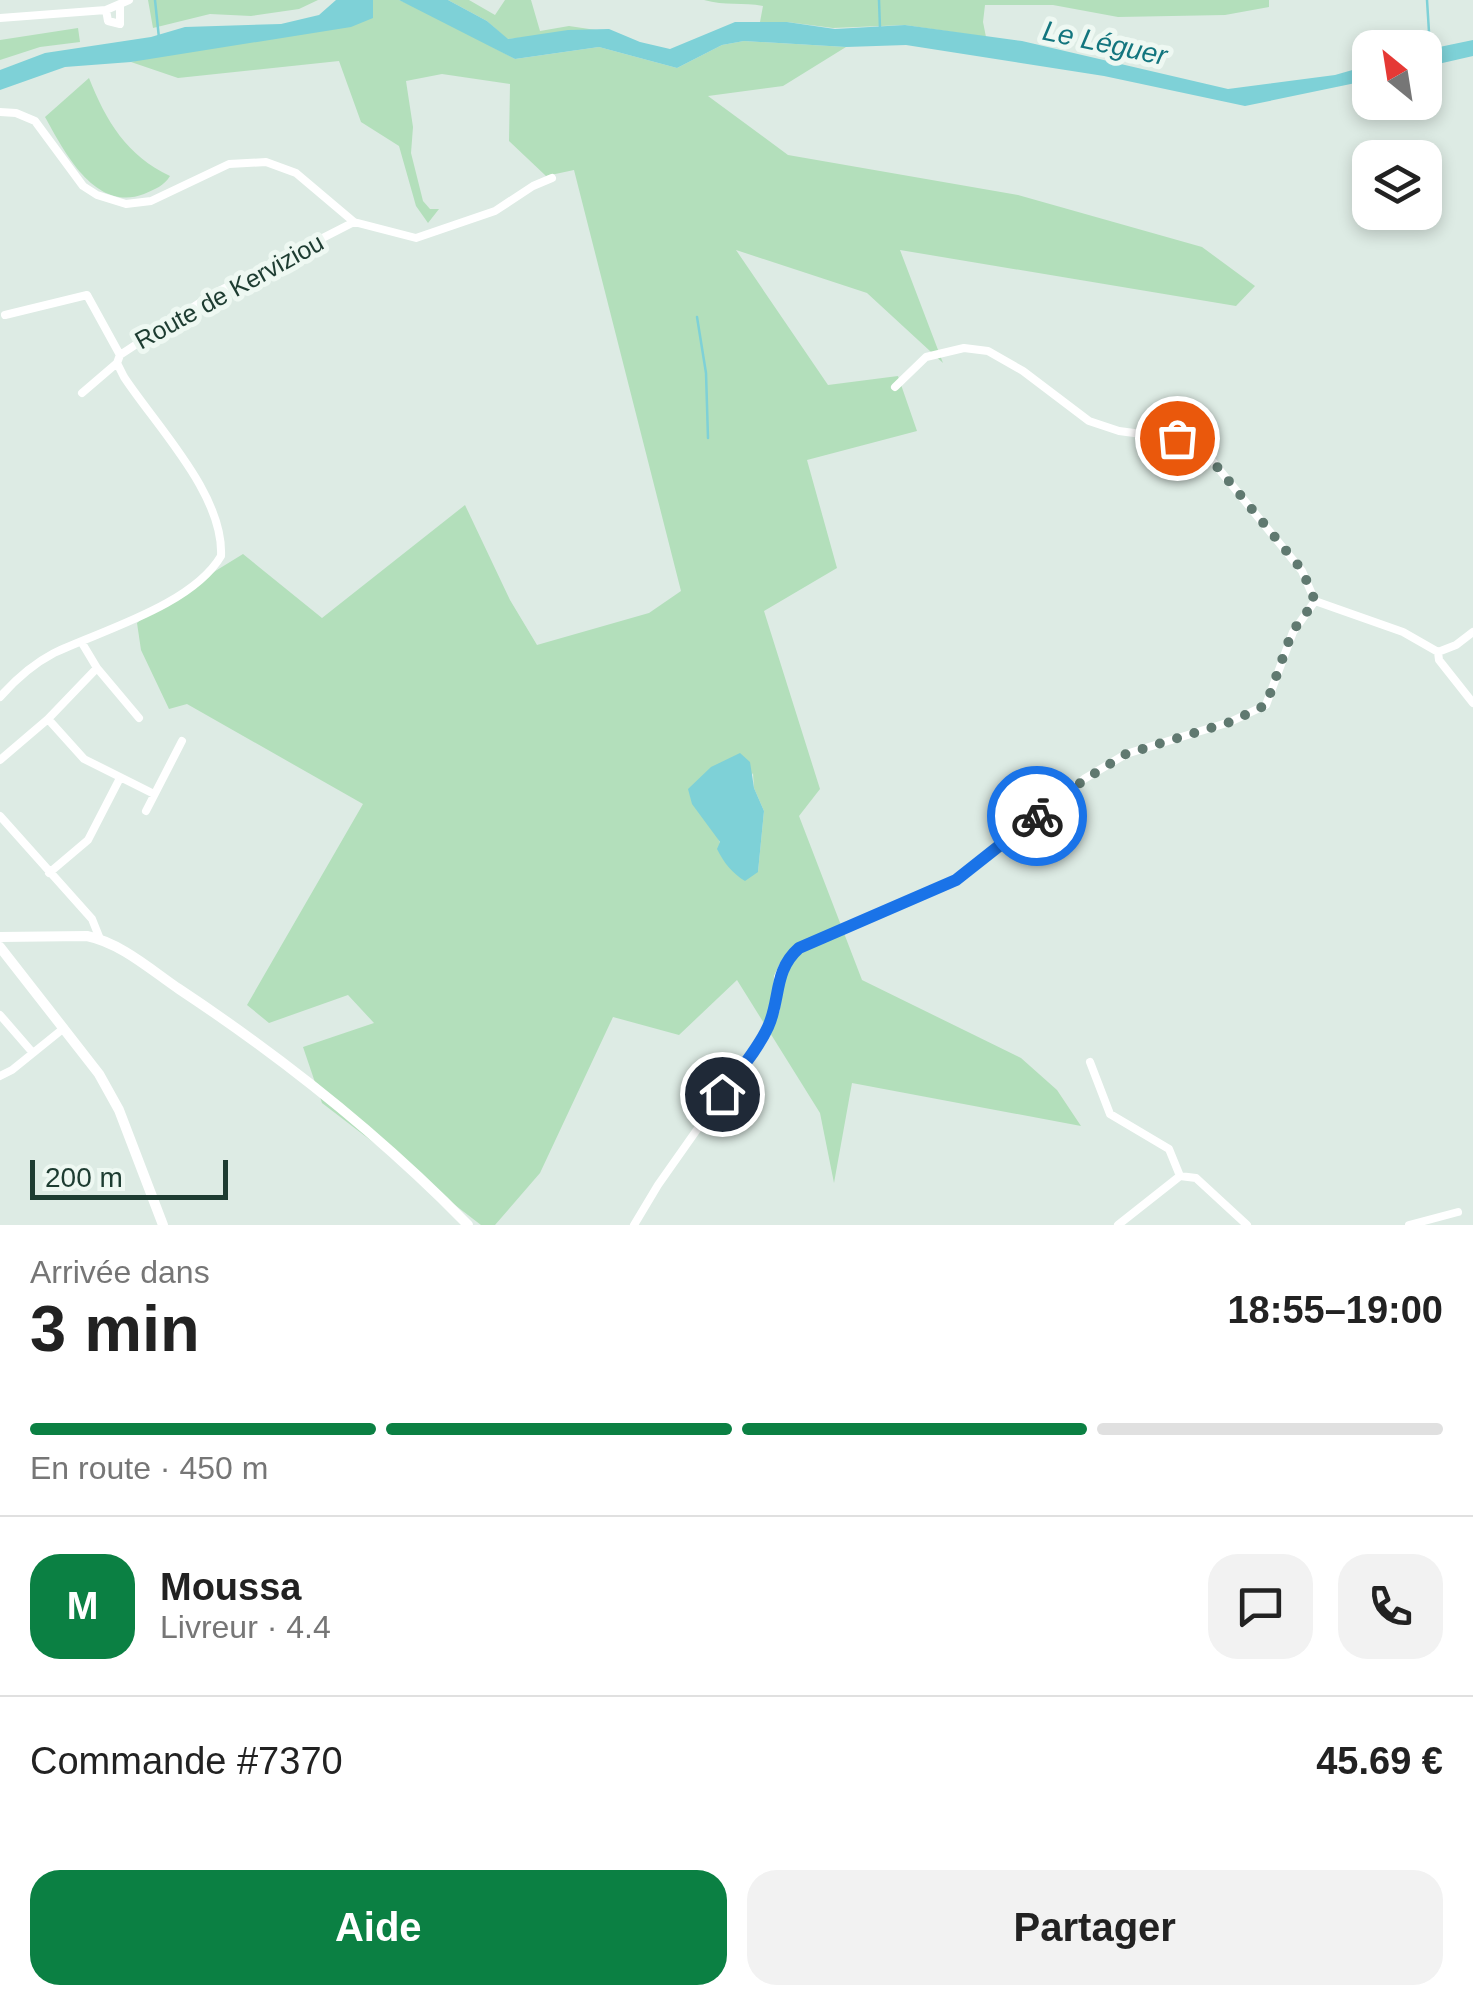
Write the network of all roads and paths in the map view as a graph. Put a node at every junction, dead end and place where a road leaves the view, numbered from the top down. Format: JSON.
{"nodes":[{"id":1,"x":124,"y":2,"type":"edge"},
{"id":2,"x":106,"y":10,"type":"junction"},
{"id":3,"x":0,"y":18,"type":"edge"},
{"id":4,"x":0,"y":112,"type":"edge"},
{"id":5,"x":552,"y":178,"type":"dead end"},
{"id":6,"x":354,"y":222,"type":"junction"},
{"id":7,"x":5,"y":315,"type":"dead end"},
{"id":8,"x":118,"y":359,"type":"junction"},
{"id":9,"x":895,"y":388,"type":"dead end"},
{"id":10,"x":82,"y":393,"type":"dead end"},
{"id":11,"x":1315,"y":601,"type":"junction"},
{"id":12,"x":1473,"y":632,"type":"edge"},
{"id":13,"x":82,"y":643,"type":"junction"},
{"id":14,"x":1438,"y":652,"type":"junction"},
{"id":15,"x":97,"y":668,"type":"junction"},
{"id":16,"x":0,"y":697,"type":"edge"},
{"id":17,"x":1473,"y":702,"type":"edge"},
{"id":18,"x":140,"y":718,"type":"dead end"},
{"id":19,"x":48,"y":720,"type":"junction"},
{"id":20,"x":182,"y":741,"type":"dead end"},
{"id":21,"x":0,"y":760,"type":"edge"},
{"id":22,"x":120,"y":778,"type":"junction"},
{"id":23,"x":154,"y":794,"type":"junction"},
{"id":24,"x":146,"y":810,"type":"dead end"},
{"id":25,"x":0,"y":816,"type":"edge"},
{"id":26,"x":49,"y":873,"type":"junction"},
{"id":27,"x":0,"y":937,"type":"edge"},
{"id":28,"x":100,"y":939,"type":"junction"},
{"id":29,"x":0,"y":947,"type":"edge"},
{"id":30,"x":0,"y":1015,"type":"edge"},
{"id":31,"x":64,"y":1028,"type":"junction"},
{"id":32,"x":32,"y":1052,"type":"junction"},
{"id":33,"x":1090,"y":1062,"type":"dead end"},
{"id":34,"x":0,"y":1076,"type":"edge"},
{"id":35,"x":1180,"y":1176,"type":"junction"},
{"id":36,"x":1458,"y":1212,"type":"dead end"},
{"id":37,"x":163,"y":1225,"type":"edge"},
{"id":38,"x":468,"y":1225,"type":"edge"},
{"id":39,"x":634,"y":1225,"type":"edge"},
{"id":40,"x":1118,"y":1225,"type":"edge"},
{"id":41,"x":1247,"y":1225,"type":"edge"},
{"id":42,"x":1409,"y":1225,"type":"edge"}],
"edges":[{"from":1,"to":2,"type":"street"},
{"from":1,"to":2,"type":"street"},
{"from":2,"to":3,"type":"street"},
{"from":4,"to":6,"type":"street","name":"Route de Kerviziou"},
{"from":5,"to":6,"type":"street"},
{"from":6,"to":8,"type":"street","name":"Route de Kerviziou"},
{"from":7,"to":8,"type":"street"},
{"from":8,"to":10,"type":"street"},
{"from":8,"to":13,"type":"street","name":"Route de Kerviziou"},
{"from":9,"to":11,"type":"street"},
{"from":11,"to":14,"type":"street"},
{"from":11,"to":39,"type":"street"},
{"from":12,"to":14,"type":"street"},
{"from":13,"to":15,"type":"street"},
{"from":13,"to":16,"type":"street","name":"Route de Kerviziou"},
{"from":14,"to":17,"type":"street"},
{"from":15,"to":18,"type":"street"},
{"from":15,"to":19,"type":"street"},
{"from":19,"to":21,"type":"street"},
{"from":19,"to":22,"type":"street"},
{"from":20,"to":23,"type":"street"},
{"from":22,"to":23,"type":"street"},
{"from":22,"to":26,"type":"street"},
{"from":23,"to":24,"type":"street"},
{"from":25,"to":26,"type":"street"},
{"from":26,"to":28,"type":"street"},
{"from":27,"to":28,"type":"main road"},
{"from":28,"to":38,"type":"main road"},
{"from":29,"to":31,"type":"main road"},
{"from":30,"to":32,"type":"street"},
{"from":31,"to":32,"type":"street"},
{"from":31,"to":37,"type":"main road"},
{"from":32,"to":34,"type":"street"},
{"from":33,"to":35,"type":"street"},
{"from":35,"to":40,"type":"street"},
{"from":35,"to":41,"type":"street"},
{"from":36,"to":42,"type":"street"}]}
